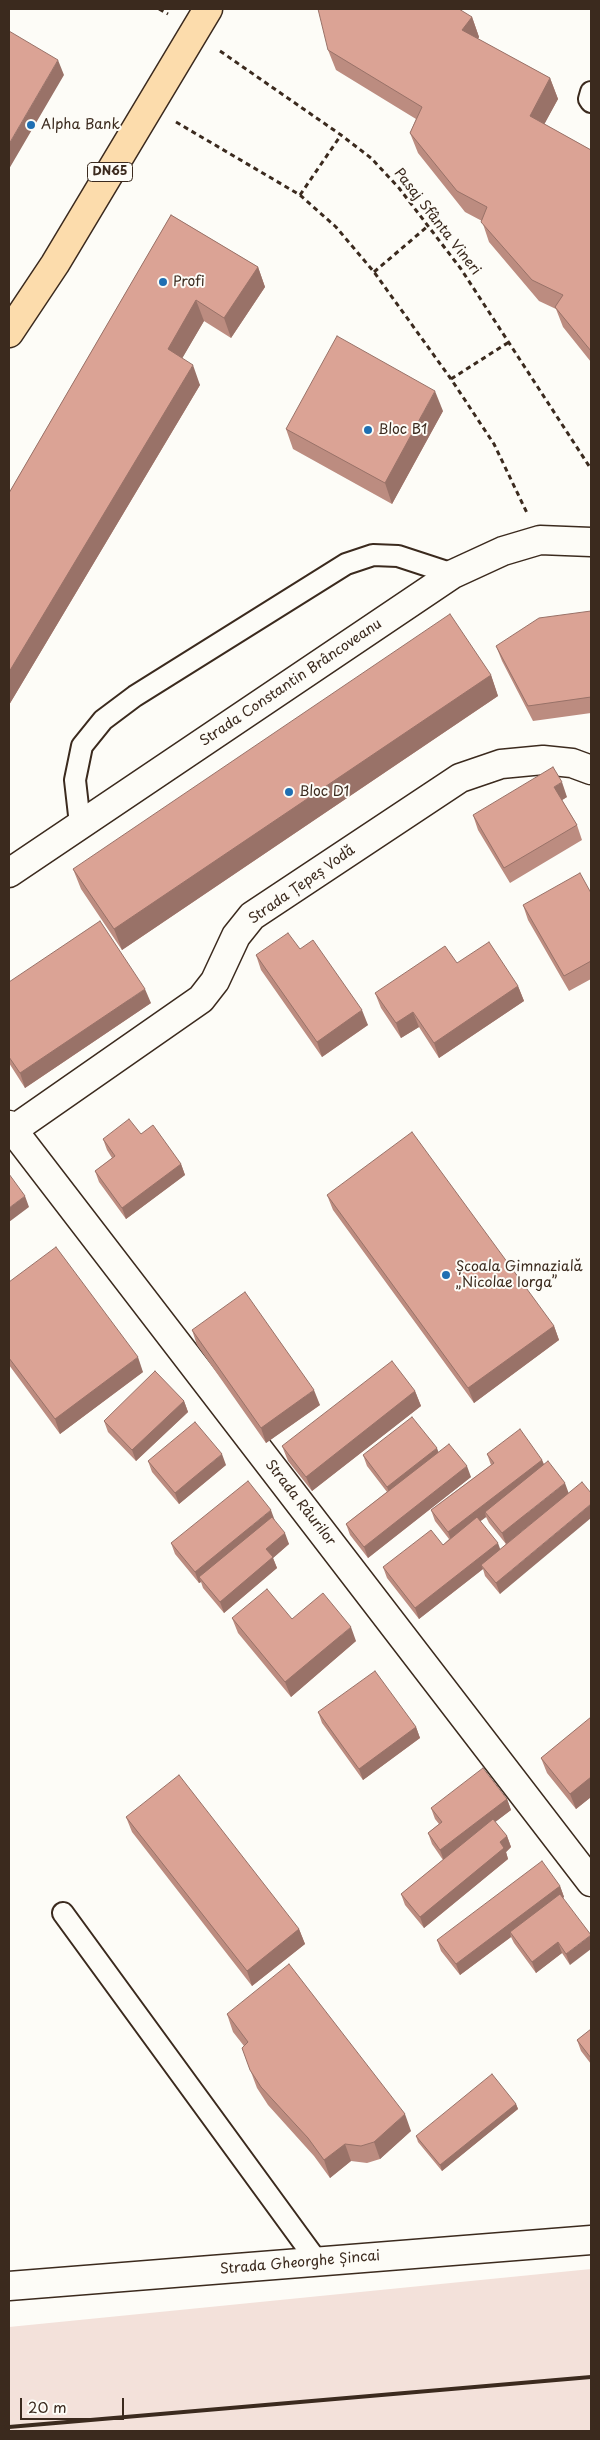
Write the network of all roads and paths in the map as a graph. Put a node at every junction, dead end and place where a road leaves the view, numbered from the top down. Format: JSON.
{"nodes":[{"id":1,"x":159,"y":9,"type":"edge"},
{"id":2,"x":208,"y":9,"type":"edge"},
{"id":3,"x":194,"y":33,"type":"junction"},
{"id":4,"x":591,"y":92,"type":"edge"},
{"id":5,"x":591,"y":102,"type":"edge"},
{"id":6,"x":150,"y":107,"type":"junction"},
{"id":7,"x":340,"y":135,"type":"junction"},
{"id":8,"x":300,"y":195,"type":"junction"},
{"id":9,"x":428,"y":226,"type":"junction"},
{"id":10,"x":374,"y":272,"type":"junction"},
{"id":11,"x":9,"y":334,"type":"edge"},
{"id":12,"x":509,"y":342,"type":"junction"},
{"id":13,"x":451,"y":379,"type":"junction"},
{"id":14,"x":591,"y":469,"type":"edge"},
{"id":15,"x":540,"y":540,"type":"junction"},
{"id":16,"x":591,"y":542,"type":"edge"},
{"id":17,"x":453,"y":574,"type":"junction"},
{"id":18,"x":591,"y":770,"type":"edge"},
{"id":19,"x":80,"y":824,"type":"junction"},
{"id":20,"x":9,"y":873,"type":"edge"},
{"id":21,"x":11,"y":1127,"type":"edge"},
{"id":22,"x":591,"y":1882,"type":"edge"},
{"id":23,"x":63,"y":1913,"type":"dead end"},
{"id":24,"x":591,"y":2240,"type":"edge"},
{"id":25,"x":317,"y":2261,"type":"junction"},
{"id":26,"x":9,"y":2286,"type":"edge"}],
"edges":[{"from":1,"to":3,"type":"path","name":"Pasaj Sfânta Vineri"},
{"from":2,"to":3,"type":"main road","number":"DN65"},
{"from":3,"to":6,"type":"main road","number":"DN65"},
{"from":3,"to":7,"type":"path","name":"Pasaj Sfânta Vineri"},
{"from":4,"to":5,"type":"lane"},
{"from":6,"to":8,"type":"path"},
{"from":6,"to":11,"type":"main road","number":"DN65"},
{"from":7,"to":8,"type":"path"},
{"from":7,"to":9,"type":"path","name":"Pasaj Sfânta Vineri"},
{"from":8,"to":10,"type":"path"},
{"from":9,"to":10,"type":"path"},
{"from":9,"to":12,"type":"path","name":"Pasaj Sfânta Vineri"},
{"from":10,"to":13,"type":"path"},
{"from":12,"to":13,"type":"path"},
{"from":12,"to":14,"type":"path","name":"Pasaj Sfânta Vineri"},
{"from":13,"to":15,"type":"path"},
{"from":15,"to":16,"type":"street","name":"Strada Constantin Brâncoveanu"},
{"from":15,"to":17,"type":"street","name":"Strada Constantin Brâncoveanu"},
{"from":17,"to":19,"type":"street","name":"Strada Constantin Brâncoveanu"},
{"from":17,"to":19,"type":"lane"},
{"from":18,"to":21,"type":"street","name":"Strada Țepeș Vodă"},
{"from":19,"to":20,"type":"street","name":"Strada Constantin Brâncoveanu"},
{"from":21,"to":22,"type":"street","name":"Strada Râurilor"},
{"from":23,"to":25,"type":"lane"},
{"from":24,"to":25,"type":"street","name":"Strada Gheorghe Șincai"},
{"from":25,"to":26,"type":"street","name":"Strada Gheorghe Șincai"}]}
